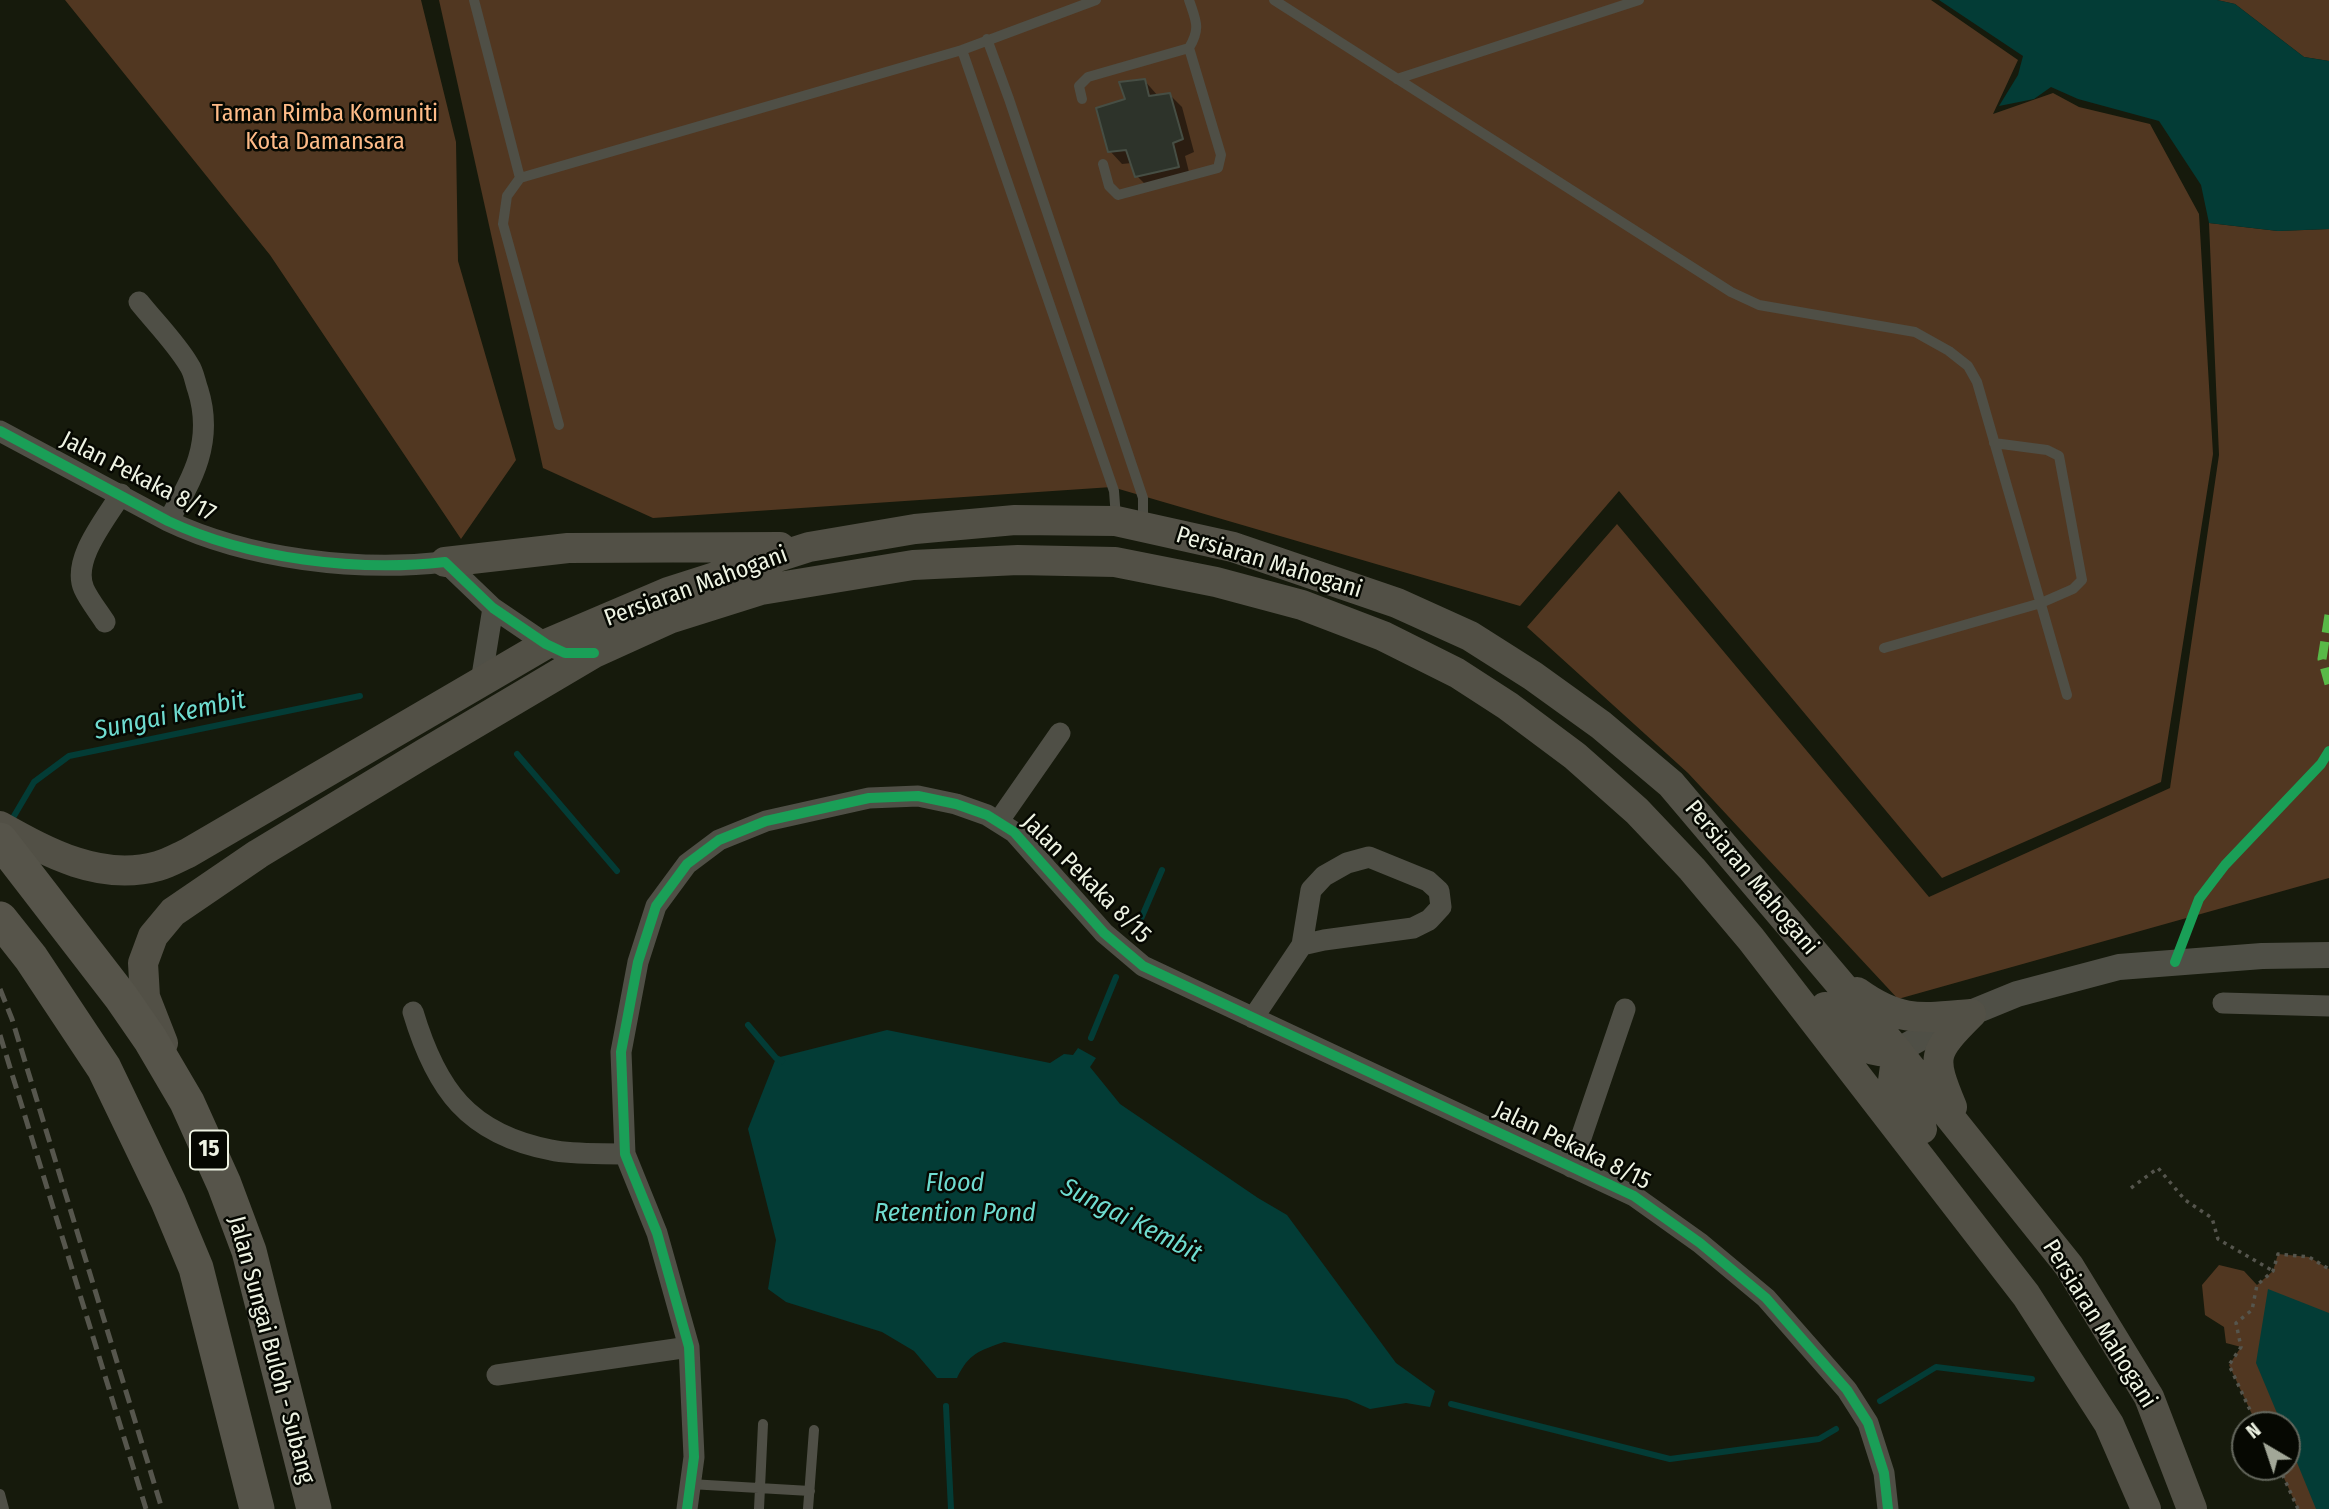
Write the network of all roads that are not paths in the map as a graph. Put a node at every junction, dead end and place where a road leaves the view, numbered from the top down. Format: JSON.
{"nodes":[{"id":1,"x":474,"y":0,"type":"edge"},
{"id":2,"x":1096,"y":0,"type":"edge"},
{"id":3,"x":1189,"y":0,"type":"edge"},
{"id":4,"x":1274,"y":0,"type":"edge"},
{"id":5,"x":1639,"y":0,"type":"edge"},
{"id":6,"x":987,"y":39,"type":"junction"},
{"id":7,"x":1189,"y":48,"type":"junction"},
{"id":8,"x":962,"y":50,"type":"junction"},
{"id":9,"x":1397,"y":79,"type":"junction"},
{"id":10,"x":1082,"y":99,"type":"dead end"},
{"id":11,"x":1103,"y":164,"type":"dead end"},
{"id":12,"x":520,"y":178,"type":"junction"},
{"id":13,"x":139,"y":302,"type":"dead end"},
{"id":14,"x":559,"y":425,"type":"dead end"},
{"id":15,"x":0,"y":430,"type":"edge"},
{"id":16,"x":1994,"y":443,"type":"junction"},
{"id":17,"x":121,"y":494,"type":"junction"},
{"id":18,"x":168,"y":521,"type":"junction"},
{"id":19,"x":1129,"y":524,"type":"junction"},
{"id":20,"x":809,"y":547,"type":"junction"},
{"id":21,"x":445,"y":562,"type":"junction"},
{"id":22,"x":2041,"y":603,"type":"junction"},
{"id":23,"x":493,"y":608,"type":"junction"},
{"id":24,"x":105,"y":622,"type":"dead end"},
{"id":25,"x":546,"y":644,"type":"junction"},
{"id":26,"x":1884,"y":648,"type":"dead end"},
{"id":27,"x":594,"y":653,"type":"junction"},
{"id":28,"x":481,"y":682,"type":"junction"},
{"id":29,"x":2067,"y":695,"type":"dead end"},
{"id":30,"x":1060,"y":733,"type":"dead end"},
{"id":31,"x":998,"y":821,"type":"junction"},
{"id":32,"x":0,"y":826,"type":"edge"},
{"id":33,"x":0,"y":840,"type":"edge"},
{"id":34,"x":0,"y":919,"type":"edge"},
{"id":35,"x":1751,"y":939,"type":"junction"},
{"id":36,"x":1302,"y":945,"type":"junction"},
{"id":37,"x":2329,"y":955,"type":"edge"},
{"id":38,"x":1834,"y":976,"type":"junction"},
{"id":39,"x":2224,"y":1003,"type":"dead end"},
{"id":40,"x":2329,"y":1006,"type":"edge"},
{"id":41,"x":1625,"y":1009,"type":"dead end"},
{"id":42,"x":413,"y":1012,"type":"dead end"},
{"id":43,"x":1971,"y":1014,"type":"junction"},
{"id":44,"x":1253,"y":1017,"type":"junction"},
{"id":45,"x":1897,"y":1051,"type":"junction"},
{"id":46,"x":187,"y":1102,"type":"junction"},
{"id":47,"x":1965,"y":1136,"type":"junction"},
{"id":48,"x":625,"y":1154,"type":"junction"},
{"id":49,"x":1571,"y":1167,"type":"junction"},
{"id":50,"x":2026,"y":1295,"type":"junction"},
{"id":51,"x":689,"y":1347,"type":"junction"},
{"id":52,"x":497,"y":1375,"type":"dead end"},
{"id":53,"x":763,"y":1424,"type":"dead end"},
{"id":54,"x":814,"y":1430,"type":"dead end"},
{"id":55,"x":690,"y":1484,"type":"junction"},
{"id":56,"x":760,"y":1489,"type":"junction"},
{"id":57,"x":810,"y":1491,"type":"junction"},
{"id":58,"x":0,"y":1494,"type":"edge"},
{"id":59,"x":4,"y":1509,"type":"edge"},
{"id":60,"x":257,"y":1509,"type":"edge"},
{"id":61,"x":314,"y":1509,"type":"edge"},
{"id":62,"x":687,"y":1509,"type":"edge"},
{"id":63,"x":759,"y":1509,"type":"edge"},
{"id":64,"x":808,"y":1509,"type":"edge"},
{"id":65,"x":1888,"y":1509,"type":"edge"},
{"id":66,"x":2146,"y":1509,"type":"edge"},
{"id":67,"x":2192,"y":1509,"type":"edge"}],
"edges":[{"from":1,"to":12,"type":"lane"},
{"from":2,"to":6,"type":"lane"},
{"from":3,"to":7,"type":"lane"},
{"from":4,"to":9,"type":"lane"},
{"from":5,"to":9,"type":"lane"},
{"from":6,"to":8,"type":"lane"},
{"from":6,"to":19,"type":"lane"},
{"from":7,"to":10,"type":"lane"},
{"from":7,"to":11,"type":"lane"},
{"from":8,"to":12,"type":"lane"},
{"from":8,"to":19,"type":"lane"},
{"from":9,"to":16,"type":"lane"},
{"from":12,"to":14,"type":"lane"},
{"from":13,"to":18,"type":"street"},
{"from":15,"to":17,"type":"street","name":"Jalan Pekaka 8/17"},
{"from":16,"to":22,"type":"lane"},
{"from":16,"to":22,"type":"lane"},
{"from":17,"to":18,"type":"street","name":"Jalan Pekaka 8/17"},
{"from":17,"to":24,"type":"street"},
{"from":18,"to":21,"type":"street","name":"Jalan Pekaka 8/17"},
{"from":19,"to":20,"type":"main road","name":"Persiaran Mahogani"},
{"from":19,"to":38,"type":"main road","name":"Persiaran Mahogani"},
{"from":20,"to":21,"type":"main road"},
{"from":20,"to":25,"type":"main road","name":"Persiaran Mahogani"},
{"from":21,"to":23,"type":"street"},
{"from":22,"to":26,"type":"lane"},
{"from":22,"to":29,"type":"lane"},
{"from":23,"to":25,"type":"street"},
{"from":23,"to":28,"type":"street"},
{"from":25,"to":27,"type":"street"},
{"from":25,"to":28,"type":"main road","name":"Persiaran Mahogani"},
{"from":27,"to":35,"type":"main road","name":"Persiaran Mahogani"},
{"from":27,"to":46,"type":"main road","name":"Persiaran Mahogani"},
{"from":28,"to":32,"type":"main road","name":"Persiaran Mahogani"},
{"from":30,"to":31,"type":"street"},
{"from":31,"to":44,"type":"street","name":"Jalan Pekaka 8/15"},
{"from":31,"to":48,"type":"street","name":"Jalan Pekaka 8/15"},
{"from":33,"to":46,"type":"highway","name":"Jalan Sungai Buloh - Subang","number":"15"},
{"from":34,"to":60,"type":"highway","name":"Jalan Sungai Buloh - Subang","number":"15"},
{"from":35,"to":45,"type":"main road"},
{"from":35,"to":50,"type":"main road","name":"Persiaran Mahogani"},
{"from":36,"to":36,"type":"street"},
{"from":36,"to":44,"type":"street"},
{"from":37,"to":43,"type":"street"},
{"from":38,"to":43,"type":"main road"},
{"from":38,"to":45,"type":"main road","name":"Persiaran Mahogani"},
{"from":39,"to":40,"type":"street"},
{"from":41,"to":49,"type":"street"},
{"from":42,"to":48,"type":"street"},
{"from":43,"to":45,"type":"street"},
{"from":43,"to":47,"type":"main road"},
{"from":44,"to":49,"type":"street","name":"Jalan Pekaka 8/15"},
{"from":45,"to":47,"type":"main road","name":"Persiaran Mahogani"},
{"from":45,"to":50,"type":"main road"},
{"from":46,"to":61,"type":"highway","name":"Jalan Sungai Buloh - Subang","number":"15"},
{"from":47,"to":67,"type":"main road","name":"Persiaran Mahogani"},
{"from":48,"to":51,"type":"street","name":"Jalan Pekaka 8/15"},
{"from":49,"to":65,"type":"street","name":"Jalan Pekaka 8/15"},
{"from":50,"to":66,"type":"main road","name":"Persiaran Mahogani"},
{"from":51,"to":52,"type":"street"},
{"from":51,"to":55,"type":"street","name":"Jalan Pekaka 8/15"},
{"from":53,"to":56,"type":"lane"},
{"from":54,"to":57,"type":"lane"},
{"from":55,"to":56,"type":"lane"},
{"from":55,"to":62,"type":"street","name":"Jalan Pekaka 8/15"},
{"from":56,"to":57,"type":"lane"},
{"from":56,"to":63,"type":"lane"},
{"from":57,"to":64,"type":"lane"},
{"from":58,"to":59,"type":"lane"}]}
